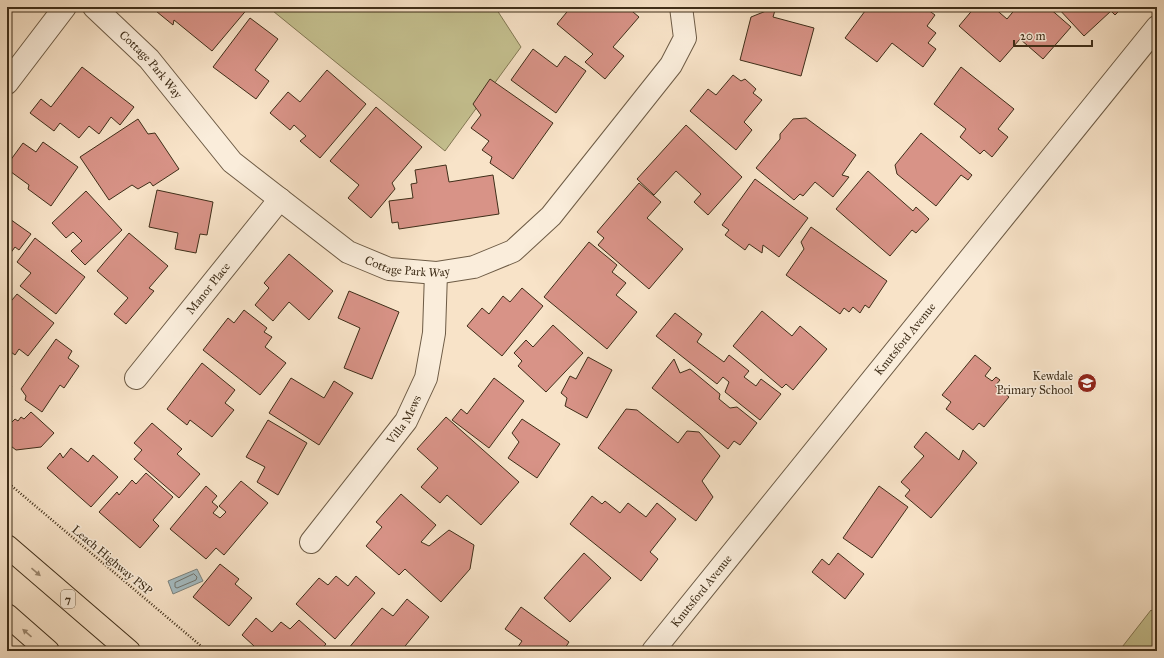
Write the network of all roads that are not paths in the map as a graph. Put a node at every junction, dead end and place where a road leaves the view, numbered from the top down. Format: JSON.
{"nodes":[{"id":1,"x":65,"y":7,"type":"edge"},
{"id":2,"x":94,"y":7,"type":"edge"},
{"id":3,"x":681,"y":7,"type":"edge"},
{"id":4,"x":1157,"y":27,"type":"edge"},
{"id":5,"x":7,"y":83,"type":"edge"},
{"id":6,"x":280,"y":199,"type":"junction"},
{"id":7,"x":436,"y":272,"type":"junction"},
{"id":8,"x":136,"y":378,"type":"dead end"},
{"id":9,"x":311,"y":542,"type":"dead end"},
{"id":10,"x":7,"y":546,"type":"edge"},
{"id":11,"x":7,"y":615,"type":"edge"},
{"id":12,"x":48,"y":651,"type":"edge"},
{"id":13,"x":129,"y":651,"type":"edge"},
{"id":14,"x":653,"y":651,"type":"edge"}],
"edges":[{"from":1,"to":5,"type":"street"},
{"from":2,"to":6,"type":"street","name":"Cottage Park Way"},
{"from":3,"to":7,"type":"street","name":"Cottage Park Way"},
{"from":4,"to":14,"type":"street","name":"Knutsford Avenue"},
{"from":6,"to":7,"type":"street","name":"Cottage Park Way"},
{"from":6,"to":8,"type":"street","name":"Manor Place"},
{"from":7,"to":9,"type":"street","name":"Villa Mews"},
{"from":10,"to":13,"type":"highway","number":"7","one_way":true},
{"from":12,"to":11,"type":"highway","one_way":true}]}
